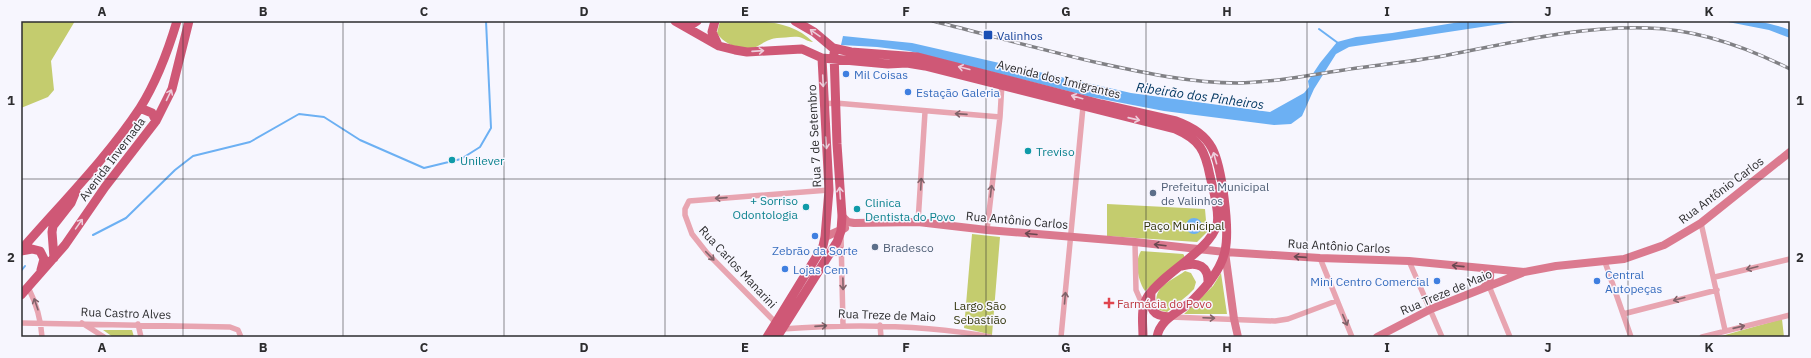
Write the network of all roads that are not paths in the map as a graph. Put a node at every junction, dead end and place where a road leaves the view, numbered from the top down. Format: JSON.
{"nodes":[{"id":1,"x":177,"y":21,"type":"edge"},
{"id":2,"x":189,"y":21,"type":"edge"},
{"id":3,"x":697,"y":21,"type":"edge"},
{"id":4,"x":715,"y":21,"type":"edge"},
{"id":5,"x":795,"y":21,"type":"edge"},
{"id":6,"x":679,"y":23,"type":"edge"},
{"id":7,"x":172,"y":36,"type":"junction"},
{"id":8,"x":719,"y":46,"type":"junction"},
{"id":9,"x":833,"y":48,"type":"junction"},
{"id":10,"x":822,"y":58,"type":"junction"},
{"id":11,"x":835,"y":59,"type":"junction"},
{"id":12,"x":175,"y":80,"type":"junction"},
{"id":13,"x":1002,"y":81,"type":"junction"},
{"id":14,"x":835,"y":103,"type":"junction"},
{"id":15,"x":824,"y":104,"type":"junction"},
{"id":16,"x":1083,"y":107,"type":"junction"},
{"id":17,"x":140,"y":108,"type":"junction"},
{"id":18,"x":925,"y":112,"type":"junction"},
{"id":19,"x":1000,"y":117,"type":"junction"},
{"id":20,"x":156,"y":121,"type":"junction"},
{"id":21,"x":1790,"y":152,"type":"edge"},
{"id":22,"x":78,"y":184,"type":"junction"},
{"id":23,"x":829,"y":190,"type":"junction"},
{"id":24,"x":842,"y":216,"type":"junction"},
{"id":25,"x":918,"y":222,"type":"junction"},
{"id":26,"x":854,"y":223,"type":"junction"},
{"id":27,"x":1701,"y":223,"type":"junction"},
{"id":28,"x":987,"y":230,"type":"junction"},
{"id":29,"x":841,"y":231,"type":"junction"},
{"id":30,"x":825,"y":237,"type":"junction"},
{"id":31,"x":1071,"y":237,"type":"junction"},
{"id":32,"x":52,"y":239,"type":"junction"},
{"id":33,"x":1135,"y":242,"type":"junction"},
{"id":34,"x":65,"y":245,"type":"junction"},
{"id":35,"x":1199,"y":250,"type":"junction"},
{"id":36,"x":21,"y":251,"type":"edge"},
{"id":37,"x":842,"y":252,"type":"junction"},
{"id":38,"x":1225,"y":252,"type":"junction"},
{"id":39,"x":830,"y":253,"type":"junction"},
{"id":40,"x":54,"y":258,"type":"junction"},
{"id":41,"x":1320,"y":258,"type":"junction"},
{"id":42,"x":1790,"y":258,"type":"edge"},
{"id":43,"x":1409,"y":261,"type":"junction"},
{"id":44,"x":1605,"y":262,"type":"junction"},
{"id":45,"x":1179,"y":267,"type":"junction"},
{"id":46,"x":1486,"y":269,"type":"junction"},
{"id":47,"x":1524,"y":272,"type":"junction"},
{"id":48,"x":38,"y":275,"type":"junction"},
{"id":49,"x":1715,"y":277,"type":"junction"},
{"id":50,"x":1208,"y":284,"type":"junction"},
{"id":51,"x":28,"y":287,"type":"junction"},
{"id":52,"x":1486,"y":288,"type":"junction"},
{"id":53,"x":1717,"y":290,"type":"junction"},
{"id":54,"x":1151,"y":291,"type":"junction"},
{"id":55,"x":21,"y":295,"type":"edge"},
{"id":56,"x":1336,"y":301,"type":"junction"},
{"id":57,"x":1143,"y":306,"type":"junction"},
{"id":58,"x":1431,"y":309,"type":"junction"},
{"id":59,"x":1623,"y":314,"type":"junction"},
{"id":60,"x":1790,"y":315,"type":"edge"},
{"id":61,"x":1170,"y":317,"type":"junction"},
{"id":62,"x":1234,"y":319,"type":"junction"},
{"id":63,"x":21,"y":322,"type":"edge"},
{"id":64,"x":41,"y":322,"type":"junction"},
{"id":65,"x":82,"y":323,"type":"junction"},
{"id":66,"x":138,"y":324,"type":"junction"},
{"id":67,"x":843,"y":325,"type":"junction"},
{"id":68,"x":880,"y":325,"type":"junction"},
{"id":69,"x":778,"y":330,"type":"edge"},
{"id":70,"x":1725,"y":330,"type":"junction"},
{"id":71,"x":960,"y":334,"type":"edge"},
{"id":72,"x":42,"y":337,"type":"edge"},
{"id":73,"x":104,"y":337,"type":"edge"},
{"id":74,"x":141,"y":337,"type":"edge"},
{"id":75,"x":241,"y":337,"type":"edge"},
{"id":76,"x":767,"y":337,"type":"edge"},
{"id":77,"x":881,"y":337,"type":"edge"},
{"id":78,"x":990,"y":337,"type":"edge"},
{"id":79,"x":1061,"y":337,"type":"edge"},
{"id":80,"x":1143,"y":337,"type":"edge"},
{"id":81,"x":1157,"y":337,"type":"edge"},
{"id":82,"x":1238,"y":337,"type":"edge"},
{"id":83,"x":1352,"y":337,"type":"edge"},
{"id":84,"x":1377,"y":337,"type":"edge"},
{"id":85,"x":1442,"y":337,"type":"edge"},
{"id":86,"x":1510,"y":337,"type":"edge"},
{"id":87,"x":1631,"y":337,"type":"edge"},
{"id":88,"x":1702,"y":337,"type":"edge"}],
"edges":[{"from":1,"to":7,"type":"main road","name":"Avenida Invernada"},
{"from":2,"to":12,"type":"main road","name":"Avenida Invernada"},
{"from":3,"to":6,"type":"main road"},
{"from":4,"to":8,"type":"main road"},
{"from":9,"to":5,"type":"main road","one_way":true},
{"from":6,"to":8,"type":"main road","name":"Avenida dos Imigrantes"},
{"from":7,"to":12,"type":"main road"},
{"from":7,"to":17,"type":"main road","name":"Avenida Invernada"},
{"from":8,"to":10,"type":"main road","name":"Avenida dos Imigrantes","one_way":true},
{"from":9,"to":11,"type":"main road","name":"Rua 7 de Setembro"},
{"from":13,"to":9,"type":"main road","name":"Avenida dos Imigrantes","one_way":true},
{"from":10,"to":11,"type":"main road","name":"Avenida dos Imigrantes"},
{"from":10,"to":15,"type":"main road","name":"Rua 7 de Setembro","one_way":true},
{"from":11,"to":13,"type":"main road","name":"Avenida dos Imigrantes"},
{"from":11,"to":14,"type":"main road","name":"Rua 7 de Setembro"},
{"from":20,"to":12,"type":"main road","name":"Avenida Invernada","one_way":true},
{"from":13,"to":16,"type":"main road","name":"Avenida dos Imigrantes"},
{"from":13,"to":19,"type":"street"},
{"from":38,"to":13,"type":"main road","name":"Avenida dos Imigrantes","one_way":true},
{"from":14,"to":15,"type":"street"},
{"from":14,"to":18,"type":"street"},
{"from":24,"to":14,"type":"main road","name":"Rua 7 de Setembro","one_way":true},
{"from":15,"to":23,"type":"main road","name":"Rua 7 de Setembro","one_way":true},
{"from":16,"to":31,"type":"street"},
{"from":16,"to":35,"type":"main road","name":"Avenida dos Imigrantes","one_way":true},
{"from":17,"to":20,"type":"main road"},
{"from":17,"to":22,"type":"main road","name":"Avenida Invernada"},
{"from":19,"to":18,"type":"street","one_way":true},
{"from":25,"to":18,"type":"street","one_way":true},
{"from":28,"to":19,"type":"street","one_way":true},
{"from":34,"to":20,"type":"main road","name":"Avenida Invernada","one_way":true},
{"from":21,"to":27,"type":"main road","name":"Rua Antônio Carlos"},
{"from":22,"to":32,"type":"main road"},
{"from":22,"to":36,"type":"main road","name":"Avenida Invernada"},
{"from":23,"to":30,"type":"main road","name":"Rua 7 de Setembro"},
{"from":23,"to":69,"type":"street","name":"Rua Carlos Manarini","one_way":true},
{"from":24,"to":26,"type":"main road"},
{"from":24,"to":29,"type":"main road","name":"Rua 7 de Setembro"},
{"from":25,"to":26,"type":"main road","name":"Rua Antônio Carlos"},
{"from":25,"to":28,"type":"main road","name":"Rua Antônio Carlos"},
{"from":26,"to":29,"type":"main road"},
{"from":27,"to":44,"type":"main road","name":"Rua Antônio Carlos"},
{"from":27,"to":49,"type":"street"},
{"from":31,"to":28,"type":"main road","name":"Rua Antônio Carlos","one_way":true},
{"from":29,"to":30,"type":"main road"},
{"from":29,"to":37,"type":"street"},
{"from":29,"to":39,"type":"main road"},
{"from":30,"to":69,"type":"main road","name":"Rua 7 de Setembro"},
{"from":31,"to":33,"type":"main road","name":"Rua Antônio Carlos"},
{"from":79,"to":31,"type":"street","one_way":true},
{"from":32,"to":34,"type":"main road"},
{"from":32,"to":40,"type":"main road"},
{"from":35,"to":33,"type":"main road","name":"Rua Antônio Carlos","one_way":true},
{"from":33,"to":57,"type":"street"},
{"from":34,"to":40,"type":"main road","name":"Avenida Invernada"},
{"from":35,"to":38,"type":"main road","name":"Rua Antônio Carlos"},
{"from":35,"to":45,"type":"main road","name":"Avenida dos Imigrantes"},
{"from":36,"to":48,"type":"main road"},
{"from":37,"to":39,"type":"main road"},
{"from":37,"to":67,"type":"street","one_way":true},
{"from":41,"to":38,"type":"main road","name":"Rua Antônio Carlos","one_way":true},
{"from":38,"to":50,"type":"main road"},
{"from":38,"to":62,"type":"main road"},
{"from":39,"to":69,"type":"main road"},
{"from":40,"to":48,"type":"main road","name":"Avenida Invernada"},
{"from":41,"to":43,"type":"main road","name":"Rua Antônio Carlos"},
{"from":41,"to":56,"type":"street"},
{"from":42,"to":49,"type":"street","one_way":true},
{"from":46,"to":43,"type":"main road","name":"Rua Antônio Carlos","one_way":true},
{"from":43,"to":58,"type":"street"},
{"from":44,"to":47,"type":"main road","name":"Rua Antônio Carlos"},
{"from":44,"to":59,"type":"street"},
{"from":45,"to":50,"type":"main road"},
{"from":45,"to":54,"type":"main road","name":"Avenida dos Imigrantes"},
{"from":46,"to":47,"type":"main road","name":"Rua Antônio Carlos"},
{"from":46,"to":52,"type":"main road"},
{"from":47,"to":52,"type":"main road","name":"Rua Treze de Maio"},
{"from":48,"to":51,"type":"main road","name":"Avenida Invernada"},
{"from":49,"to":53,"type":"street"},
{"from":50,"to":61,"type":"main road"},
{"from":51,"to":55,"type":"main road","name":"Avenida Invernada"},
{"from":64,"to":51,"type":"street","one_way":true},
{"from":52,"to":58,"type":"main road","name":"Rua Treze de Maio"},
{"from":52,"to":86,"type":"street"},
{"from":53,"to":59,"type":"street","one_way":true},
{"from":53,"to":70,"type":"street"},
{"from":54,"to":57,"type":"main road"},
{"from":54,"to":61,"type":"main road"},
{"from":56,"to":62,"type":"street"},
{"from":56,"to":83,"type":"street","one_way":true},
{"from":57,"to":80,"type":"main road"},
{"from":58,"to":84,"type":"main road","name":"Rua Treze de Maio"},
{"from":58,"to":85,"type":"street"},
{"from":59,"to":87,"type":"street"},
{"from":70,"to":60,"type":"street","one_way":true},
{"from":61,"to":62,"type":"street","one_way":true},
{"from":61,"to":81,"type":"main road"},
{"from":62,"to":82,"type":"main road"},
{"from":63,"to":64,"type":"street","name":"Rua Castro Alves"},
{"from":64,"to":65,"type":"street","name":"Rua Castro Alves"},
{"from":64,"to":72,"type":"street"},
{"from":65,"to":66,"type":"street","name":"Rua Castro Alves"},
{"from":65,"to":73,"type":"street"},
{"from":66,"to":74,"type":"street"},
{"from":66,"to":75,"type":"street","name":"Rua Castro Alves"},
{"from":67,"to":68,"type":"street","name":"Rua Treze de Maio"},
{"from":69,"to":67,"type":"street","name":"Rua Treze de Maio","one_way":true},
{"from":68,"to":71,"type":"street","name":"Rua Treze de Maio"},
{"from":68,"to":77,"type":"street"},
{"from":69,"to":76,"type":"main road"},
{"from":70,"to":88,"type":"street"},
{"from":71,"to":78,"type":"street","name":"Rua Treze de Maio"}]}
